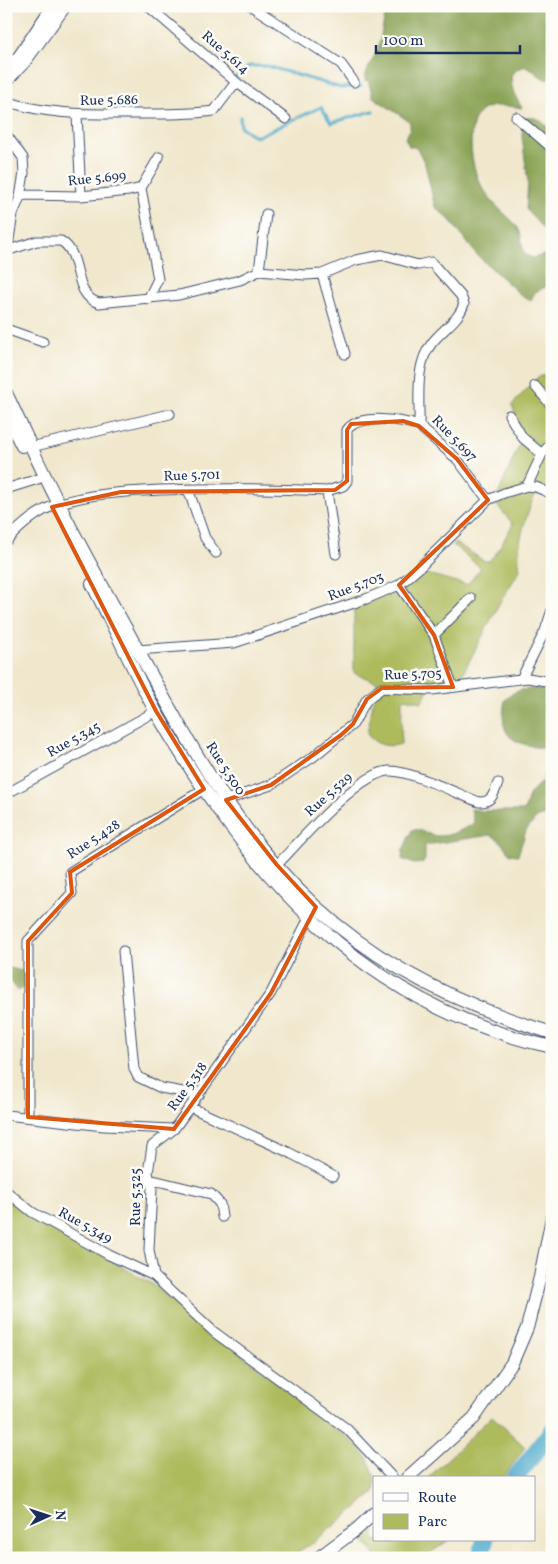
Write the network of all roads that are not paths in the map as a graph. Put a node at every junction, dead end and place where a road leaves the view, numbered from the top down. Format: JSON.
{"nodes":[{"id":1,"x":53,"y":6,"type":"edge"},
{"id":2,"x":65,"y":6,"type":"edge"},
{"id":3,"x":148,"y":6,"type":"edge"},
{"id":4,"x":251,"y":6,"type":"edge"},
{"id":5,"x":6,"y":69,"type":"edge"},
{"id":6,"x":6,"y":80,"type":"edge"},
{"id":7,"x":236,"y":82,"type":"junction"},
{"id":8,"x":354,"y":82,"type":"dead end"},
{"id":9,"x":6,"y":102,"type":"edge"},
{"id":10,"x":77,"y":115,"type":"junction"},
{"id":11,"x":516,"y":117,"type":"dead end"},
{"id":12,"x":286,"y":119,"type":"dead end"},
{"id":13,"x":6,"y":134,"type":"edge"},
{"id":14,"x":550,"y":142,"type":"edge"},
{"id":15,"x":159,"y":157,"type":"dead end"},
{"id":16,"x":141,"y":188,"type":"junction"},
{"id":17,"x":81,"y":196,"type":"junction"},
{"id":18,"x":20,"y":197,"type":"junction"},
{"id":19,"x":266,"y":214,"type":"dead end"},
{"id":20,"x":7,"y":251,"type":"edge"},
{"id":21,"x":259,"y":271,"type":"junction"},
{"id":22,"x":322,"y":274,"type":"junction"},
{"id":23,"x":148,"y":299,"type":"junction"},
{"id":24,"x":6,"y":329,"type":"edge"},
{"id":25,"x":42,"y":342,"type":"dead end"},
{"id":26,"x":345,"y":354,"type":"dead end"},
{"id":27,"x":535,"y":386,"type":"dead end"},
{"id":28,"x":6,"y":393,"type":"edge"},
{"id":29,"x":552,"y":406,"type":"edge"},
{"id":30,"x":6,"y":414,"type":"edge"},
{"id":31,"x":170,"y":414,"type":"dead end"},
{"id":32,"x":509,"y":415,"type":"dead end"},
{"id":33,"x":419,"y":426,"type":"junction"},
{"id":34,"x":552,"y":442,"type":"edge"},
{"id":35,"x":32,"y":447,"type":"junction"},
{"id":36,"x":542,"y":454,"type":"junction"},
{"id":37,"x":38,"y":479,"type":"junction"},
{"id":38,"x":527,"y":486,"type":"junction"},
{"id":39,"x":6,"y":489,"type":"edge"},
{"id":40,"x":188,"y":489,"type":"junction"},
{"id":41,"x":327,"y":491,"type":"junction"},
{"id":42,"x":552,"y":494,"type":"edge"},
{"id":43,"x":488,"y":500,"type":"junction"},
{"id":44,"x":55,"y":505,"type":"junction"},
{"id":45,"x":6,"y":541,"type":"edge"},
{"id":46,"x":216,"y":553,"type":"dead end"},
{"id":47,"x":336,"y":554,"type":"dead end"},
{"id":48,"x":399,"y":584,"type":"junction"},
{"id":49,"x":471,"y":598,"type":"dead end"},
{"id":50,"x":552,"y":610,"type":"edge"},
{"id":51,"x":434,"y":635,"type":"junction"},
{"id":52,"x":137,"y":650,"type":"junction"},
{"id":53,"x":521,"y":679,"type":"junction"},
{"id":54,"x":552,"y":682,"type":"edge"},
{"id":55,"x":453,"y":687,"type":"junction"},
{"id":56,"x":156,"y":711,"type":"junction"},
{"id":57,"x":498,"y":782,"type":"dead end"},
{"id":58,"x":204,"y":789,"type":"junction"},
{"id":59,"x":6,"y":794,"type":"edge"},
{"id":60,"x":226,"y":800,"type":"junction"},
{"id":61,"x":272,"y":870,"type":"junction"},
{"id":62,"x":312,"y":911,"type":"junction"},
{"id":63,"x":123,"y":950,"type":"dead end"},
{"id":64,"x":552,"y":1033,"type":"edge"},
{"id":65,"x":552,"y":1047,"type":"edge"},
{"id":66,"x":199,"y":1095,"type":"junction"},
{"id":67,"x":190,"y":1107,"type":"junction"},
{"id":68,"x":6,"y":1115,"type":"edge"},
{"id":69,"x":28,"y":1117,"type":"junction"},
{"id":70,"x":174,"y":1129,"type":"junction"},
{"id":71,"x":333,"y":1176,"type":"dead end"},
{"id":72,"x":149,"y":1179,"type":"junction"},
{"id":73,"x":6,"y":1191,"type":"edge"},
{"id":74,"x":222,"y":1217,"type":"dead end"},
{"id":75,"x":552,"y":1218,"type":"edge"},
{"id":76,"x":154,"y":1276,"type":"junction"},
{"id":77,"x":391,"y":1476,"type":"edge"},
{"id":78,"x":410,"y":1476,"type":"edge"},
{"id":79,"x":373,"y":1514,"type":"edge"},
{"id":80,"x":318,"y":1558,"type":"edge"}],
"edges":[{"from":1,"to":5,"type":"main road"},
{"from":2,"to":6,"type":"main road"},
{"from":3,"to":7,"type":"street","name":"Rue 5.614"},
{"from":4,"to":8,"type":"street"},
{"from":7,"to":10,"type":"street","name":"Rue 5.686"},
{"from":7,"to":12,"type":"street","name":"Rue 5.614"},
{"from":9,"to":10,"type":"street","name":"Rue 5.686"},
{"from":10,"to":17,"type":"street"},
{"from":11,"to":14,"type":"street"},
{"from":13,"to":18,"type":"street"},
{"from":15,"to":16,"type":"street","name":"Rue 5.699"},
{"from":16,"to":17,"type":"street","name":"Rue 5.699"},
{"from":16,"to":23,"type":"street"},
{"from":17,"to":18,"type":"street","name":"Rue 5.699"},
{"from":18,"to":20,"type":"street"},
{"from":19,"to":21,"type":"street"},
{"from":20,"to":23,"type":"street"},
{"from":21,"to":22,"type":"street","name":"Rue 5.697"},
{"from":21,"to":23,"type":"street"},
{"from":22,"to":26,"type":"street"},
{"from":22,"to":33,"type":"street","name":"Rue 5.697"},
{"from":24,"to":25,"type":"street"},
{"from":27,"to":29,"type":"street"},
{"from":28,"to":35,"type":"main road","name":"Rue 5.500"},
{"from":30,"to":37,"type":"main road","name":"Rue 5.500"},
{"from":31,"to":35,"type":"street"},
{"from":32,"to":36,"type":"street"},
{"from":33,"to":41,"type":"street"},
{"from":33,"to":43,"type":"street","name":"Rue 5.697"},
{"from":34,"to":36,"type":"street"},
{"from":35,"to":44,"type":"main road","name":"Rue 5.500"},
{"from":36,"to":38,"type":"street"},
{"from":37,"to":39,"type":"street"},
{"from":37,"to":44,"type":"main road","name":"Rue 5.500"},
{"from":38,"to":42,"type":"street"},
{"from":38,"to":43,"type":"street","name":"Rue 5.703"},
{"from":40,"to":41,"type":"street","name":"Rue 5.701"},
{"from":40,"to":44,"type":"street","name":"Rue 5.701"},
{"from":40,"to":46,"type":"street"},
{"from":41,"to":47,"type":"street"},
{"from":43,"to":48,"type":"street","name":"Rue 5.703"},
{"from":44,"to":45,"type":"street","name":"Rue 5.701"},
{"from":44,"to":52,"type":"main road","name":"Rue 5.500"},
{"from":44,"to":56,"type":"main road","name":"Rue 5.500"},
{"from":48,"to":51,"type":"street"},
{"from":48,"to":52,"type":"street","name":"Rue 5.703"},
{"from":49,"to":51,"type":"street"},
{"from":50,"to":53,"type":"street"},
{"from":51,"to":55,"type":"street"},
{"from":52,"to":60,"type":"main road","name":"Rue 5.500"},
{"from":53,"to":54,"type":"street","name":"Rue 5.705"},
{"from":53,"to":55,"type":"street","name":"Rue 5.705"},
{"from":55,"to":60,"type":"street","name":"Rue 5.705"},
{"from":56,"to":58,"type":"main road","name":"Rue 5.500"},
{"from":56,"to":59,"type":"street","name":"Rue 5.345"},
{"from":57,"to":61,"type":"street","name":"Rue 5.529"},
{"from":58,"to":61,"type":"main road","name":"Rue 5.500"},
{"from":58,"to":69,"type":"street","name":"Rue 5.428"},
{"from":60,"to":61,"type":"main road","name":"Rue 5.500"},
{"from":61,"to":62,"type":"main road","name":"Rue 5.500"},
{"from":62,"to":64,"type":"main road","name":"Rue 5.500"},
{"from":62,"to":65,"type":"main road","name":"Rue 5.500"},
{"from":62,"to":66,"type":"street","name":"Rue 5.318"},
{"from":63,"to":66,"type":"street"},
{"from":66,"to":67,"type":"street","name":"Rue 5.318"},
{"from":67,"to":70,"type":"street","name":"Rue 5.318"},
{"from":67,"to":71,"type":"street"},
{"from":68,"to":69,"type":"street","name":"Rue 5.318"},
{"from":69,"to":70,"type":"street","name":"Rue 5.318"},
{"from":70,"to":72,"type":"street","name":"Rue 5.325"},
{"from":72,"to":74,"type":"street"},
{"from":72,"to":76,"type":"street","name":"Rue 5.325"},
{"from":73,"to":76,"type":"street","name":"Rue 5.349"},
{"from":75,"to":78,"type":"main road"},
{"from":76,"to":77,"type":"street","name":"Rue 5.349"},
{"from":79,"to":80,"type":"main road"}]}
